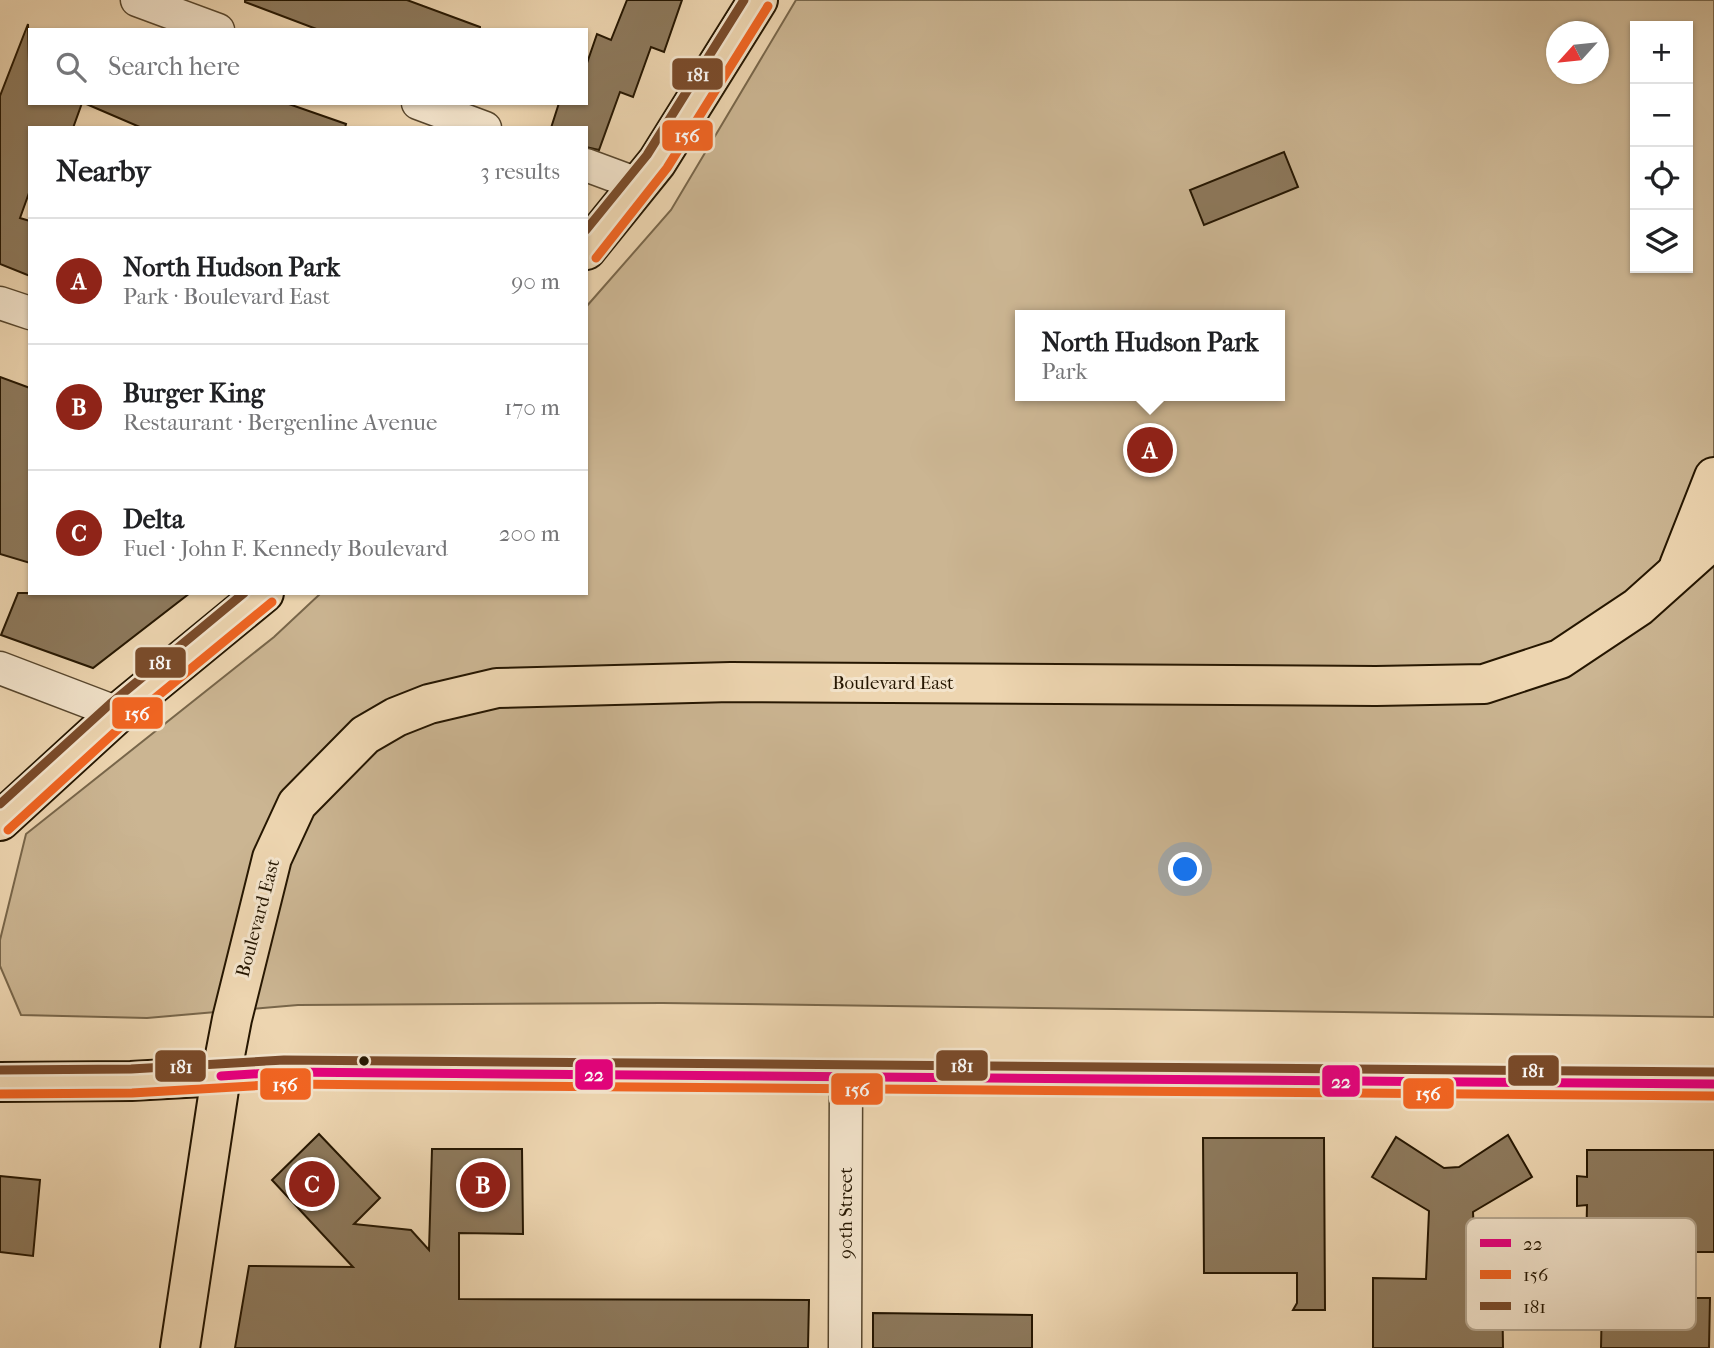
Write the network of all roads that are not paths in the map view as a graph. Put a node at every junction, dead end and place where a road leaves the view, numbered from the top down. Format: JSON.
{"nodes":[{"id":1,"x":137,"y":0,"type":"edge"},
{"id":2,"x":758,"y":0,"type":"edge"},
{"id":3,"x":213,"y":28,"type":"edge"},
{"id":4,"x":423,"y":105,"type":"edge"},
{"id":5,"x":480,"y":126,"type":"edge"},
{"id":6,"x":588,"y":166,"type":"edge"},
{"id":7,"x":640,"y":185,"type":"junction"},
{"id":8,"x":588,"y":248,"type":"edge"},
{"id":9,"x":0,"y":303,"type":"edge"},
{"id":10,"x":28,"y":312,"type":"edge"},
{"id":11,"x":1714,"y":477,"type":"edge"},
{"id":12,"x":1714,"y":539,"type":"edge"},
{"id":13,"x":1678,"y":569,"type":"junction"},
{"id":14,"x":262,"y":595,"type":"edge"},
{"id":15,"x":0,"y":668,"type":"edge"},
{"id":16,"x":118,"y":713,"type":"junction"},
{"id":17,"x":0,"y":821,"type":"edge"},
{"id":18,"x":221,"y":1076,"type":"junction"},
{"id":19,"x":6,"y":1078,"type":"edge"},
{"id":20,"x":846,"y":1078,"type":"junction"},
{"id":21,"x":1714,"y":1084,"type":"edge"},
{"id":22,"x":180,"y":1348,"type":"edge"},
{"id":23,"x":845,"y":1348,"type":"edge"}],
"edges":[{"from":1,"to":3,"type":"street"},
{"from":2,"to":7,"type":"main road"},
{"from":4,"to":5,"type":"street"},
{"from":6,"to":7,"type":"street"},
{"from":7,"to":8,"type":"main road"},
{"from":9,"to":10,"type":"street"},
{"from":11,"to":13,"type":"main road","name":"Boulevard East"},
{"from":12,"to":13,"type":"main road"},
{"from":13,"to":18,"type":"main road","name":"Boulevard East"},
{"from":14,"to":16,"type":"main road"},
{"from":15,"to":16,"type":"street"},
{"from":16,"to":17,"type":"main road"},
{"from":18,"to":19,"type":"main road"},
{"from":18,"to":20,"type":"street"},
{"from":18,"to":22,"type":"main road","name":"Boulevard East"},
{"from":20,"to":21,"type":"street"},
{"from":20,"to":23,"type":"street","name":"90th Street"}]}
